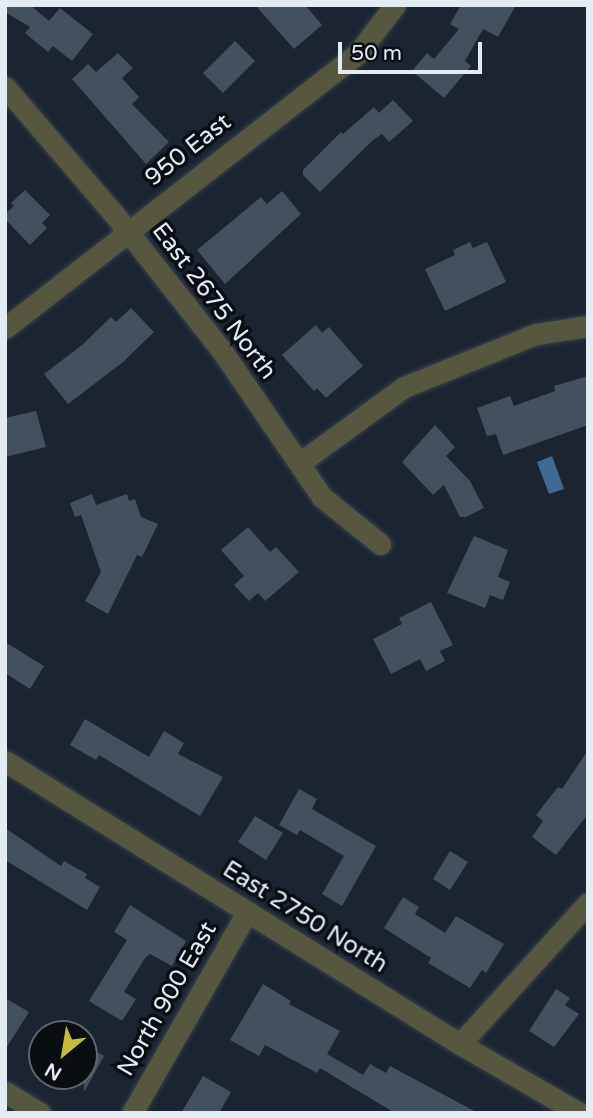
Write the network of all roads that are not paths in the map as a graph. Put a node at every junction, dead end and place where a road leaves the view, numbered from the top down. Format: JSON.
{"nodes":[{"id":1,"x":395,"y":5,"type":"edge"},
{"id":2,"x":5,"y":88,"type":"edge"},
{"id":3,"x":127,"y":230,"type":"junction"},
{"id":4,"x":588,"y":326,"type":"edge"},
{"id":5,"x":5,"y":328,"type":"edge"},
{"id":6,"x":301,"y":462,"type":"junction"},
{"id":7,"x":380,"y":544,"type":"dead end"},
{"id":8,"x":5,"y":761,"type":"edge"},
{"id":9,"x":588,"y":903,"type":"edge"},
{"id":10,"x":247,"y":912,"type":"junction"},
{"id":11,"x":460,"y":1044,"type":"junction"},
{"id":12,"x":5,"y":1092,"type":"edge"},
{"id":13,"x":40,"y":1113,"type":"edge"},
{"id":14,"x":132,"y":1113,"type":"edge"},
{"id":15,"x":579,"y":1113,"type":"edge"}],
"edges":[{"from":1,"to":3,"type":"street","name":"950 East"},
{"from":2,"to":3,"type":"street","name":"East 2675 North"},
{"from":3,"to":5,"type":"street","name":"950 East"},
{"from":3,"to":6,"type":"street","name":"East 2675 North"},
{"from":4,"to":6,"type":"street"},
{"from":6,"to":7,"type":"street","name":"East 2675 North"},
{"from":8,"to":10,"type":"street","name":"East 2750 North"},
{"from":9,"to":11,"type":"street"},
{"from":10,"to":11,"type":"street","name":"East 2750 North"},
{"from":10,"to":14,"type":"street","name":"North 900 East"},
{"from":11,"to":15,"type":"street","name":"East 2750 North"},
{"from":12,"to":13,"type":"street"}]}
